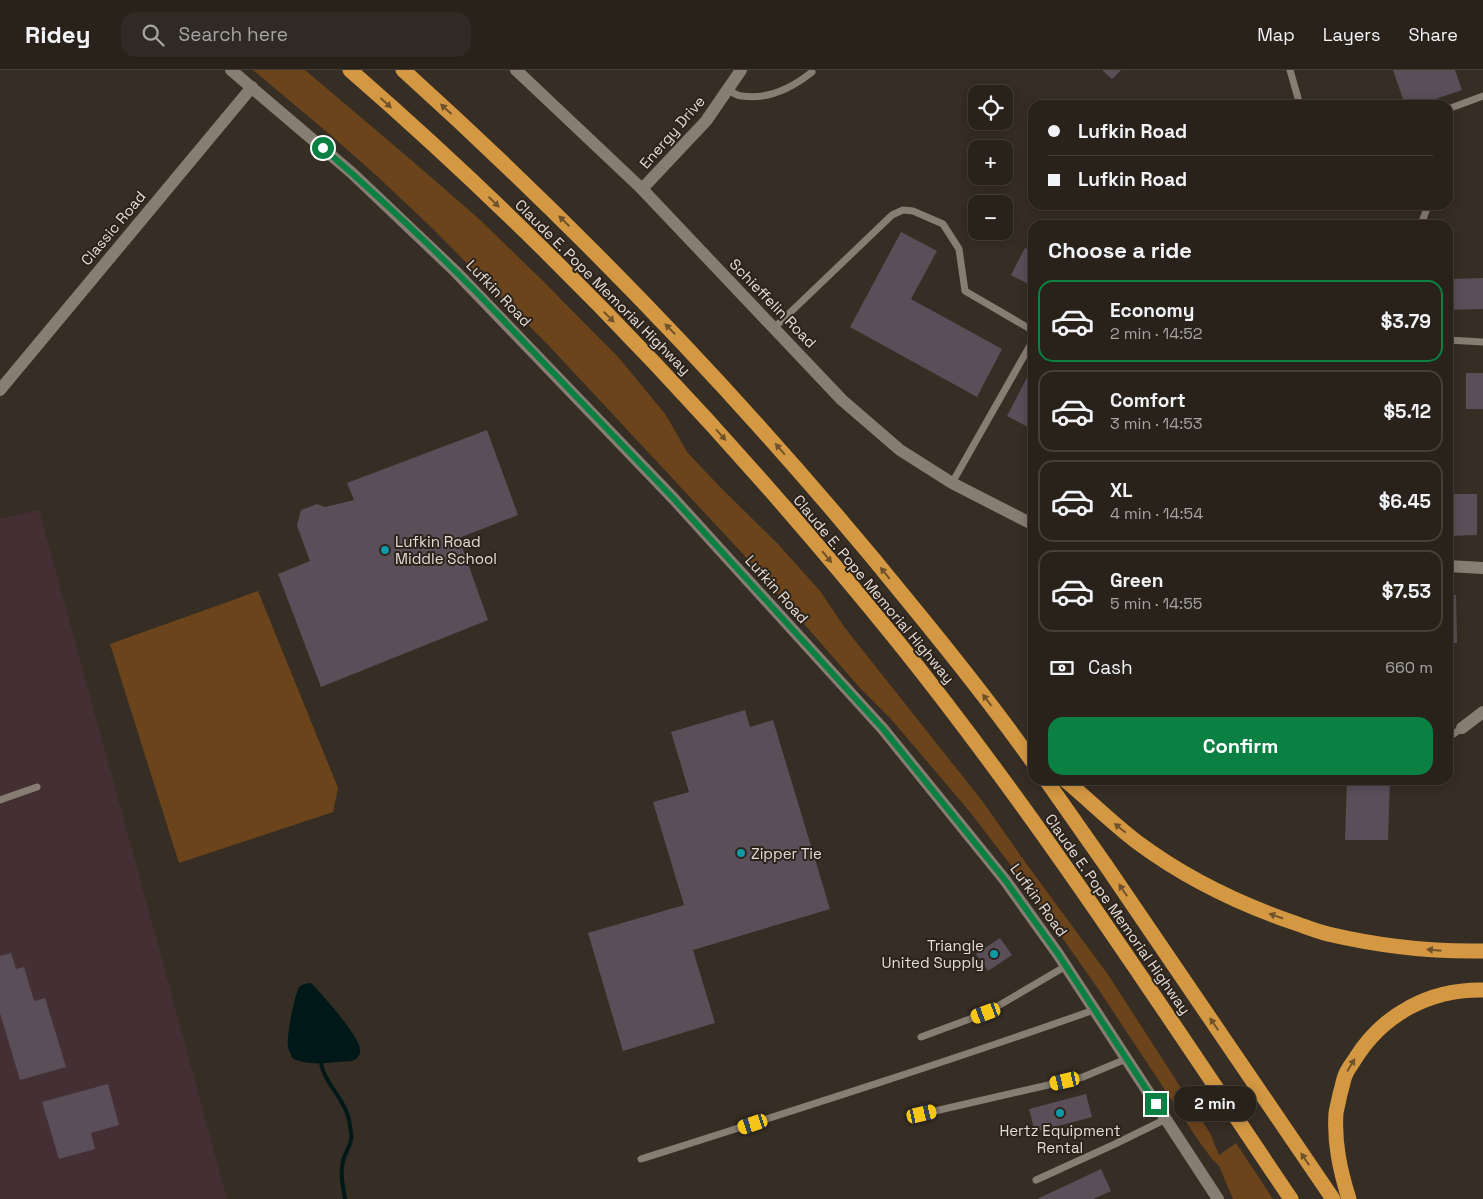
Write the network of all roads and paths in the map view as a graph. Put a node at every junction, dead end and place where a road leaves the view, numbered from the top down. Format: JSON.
{"nodes":[{"id":1,"x":231,"y":70,"type":"edge"},
{"id":2,"x":350,"y":70,"type":"edge"},
{"id":3,"x":403,"y":70,"type":"edge"},
{"id":4,"x":516,"y":70,"type":"edge"},
{"id":5,"x":741,"y":70,"type":"edge"},
{"id":6,"x":1290,"y":70,"type":"edge"},
{"id":7,"x":812,"y":72,"type":"dead end"},
{"id":8,"x":252,"y":87,"type":"junction"},
{"id":9,"x":728,"y":90,"type":"junction"},
{"id":10,"x":1483,"y":96,"type":"edge"},
{"id":11,"x":1299,"y":100,"type":"edge"},
{"id":12,"x":1453,"y":107,"type":"edge"},
{"id":13,"x":642,"y":189,"type":"junction"},
{"id":14,"x":774,"y":328,"type":"junction"},
{"id":15,"x":1028,"y":328,"type":"edge"},
{"id":16,"x":1453,"y":340,"type":"edge"},
{"id":17,"x":1483,"y":342,"type":"edge"},
{"id":18,"x":1028,"y":349,"type":"edge"},
{"id":19,"x":0,"y":390,"type":"edge"},
{"id":20,"x":952,"y":483,"type":"junction"},
{"id":21,"x":1028,"y":522,"type":"edge"},
{"id":22,"x":1453,"y":566,"type":"edge"},
{"id":23,"x":1483,"y":568,"type":"edge"},
{"id":24,"x":1483,"y":712,"type":"edge"},
{"id":25,"x":1462,"y":728,"type":"joint"},
{"id":26,"x":1453,"y":734,"type":"edge"},
{"id":27,"x":1016,"y":738,"type":"junction"},
{"id":28,"x":1028,"y":748,"type":"edge"},
{"id":29,"x":1028,"y":755,"type":"edge"},
{"id":30,"x":1050,"y":785,"type":"edge"},
{"id":31,"x":1071,"y":785,"type":"edge"},
{"id":32,"x":37,"y":786,"type":"dead end"},
{"id":33,"x":0,"y":800,"type":"edge"},
{"id":34,"x":1483,"y":951,"type":"edge"},
{"id":35,"x":1066,"y":966,"type":"junction"},
{"id":36,"x":1483,"y":990,"type":"edge"},
{"id":37,"x":1094,"y":1010,"type":"junction"},
{"id":38,"x":921,"y":1037,"type":"dead end"},
{"id":39,"x":1126,"y":1059,"type":"junction"},
{"id":40,"x":922,"y":1114,"type":"dead end"},
{"id":41,"x":1166,"y":1119,"type":"junction"},
{"id":42,"x":641,"y":1159,"type":"dead end"},
{"id":43,"x":1036,"y":1180,"type":"dead end"},
{"id":44,"x":1218,"y":1199,"type":"edge"},
{"id":45,"x":1290,"y":1199,"type":"edge"},
{"id":46,"x":1332,"y":1199,"type":"edge"},
{"id":47,"x":1349,"y":1199,"type":"edge"}],
"edges":[{"from":1,"to":8,"type":"street","name":"Lufkin Road"},
{"from":2,"to":45,"type":"highway","name":"Claude E. Pope Memorial Highway","one_way":true},
{"from":27,"to":3,"type":"highway","name":"Claude E. Pope Memorial Highway","one_way":true},
{"from":4,"to":13,"type":"street","name":"Schieffelin Road"},
{"from":5,"to":9,"type":"street","name":"Energy Drive"},
{"from":6,"to":11,"type":"lane"},
{"from":7,"to":9,"type":"lane"},
{"from":8,"to":19,"type":"street","name":"Classic Road"},
{"from":8,"to":35,"type":"street","name":"Lufkin Road"},
{"from":9,"to":13,"type":"street","name":"Energy Drive"},
{"from":10,"to":12,"type":"lane"},
{"from":13,"to":14,"type":"street","name":"Schieffelin Road"},
{"from":14,"to":15,"type":"lane"},
{"from":14,"to":20,"type":"street","name":"Schieffelin Road"},
{"from":16,"to":17,"type":"lane"},
{"from":18,"to":20,"type":"lane"},
{"from":20,"to":21,"type":"street","name":"Schieffelin Road"},
{"from":22,"to":23,"type":"street"},
{"from":24,"to":25,"type":"street"},
{"from":25,"to":26,"type":"lane"},
{"from":27,"to":28,"type":"highway"},
{"from":27,"to":29,"type":"highway","name":"Claude E. Pope Memorial Highway"},
{"from":46,"to":30,"type":"highway","name":"Claude E. Pope Memorial Highway","one_way":true},
{"from":34,"to":31,"type":"highway","one_way":true},
{"from":32,"to":33,"type":"lane"},
{"from":35,"to":37,"type":"street","name":"Lufkin Road"},
{"from":35,"to":38,"type":"lane"},
{"from":47,"to":36,"type":"highway","one_way":true},
{"from":37,"to":39,"type":"street","name":"Lufkin Road"},
{"from":37,"to":42,"type":"lane"},
{"from":39,"to":40,"type":"lane"},
{"from":39,"to":41,"type":"street","name":"Lufkin Road"},
{"from":41,"to":43,"type":"lane"},
{"from":41,"to":44,"type":"street","name":"Lufkin Road"}]}
